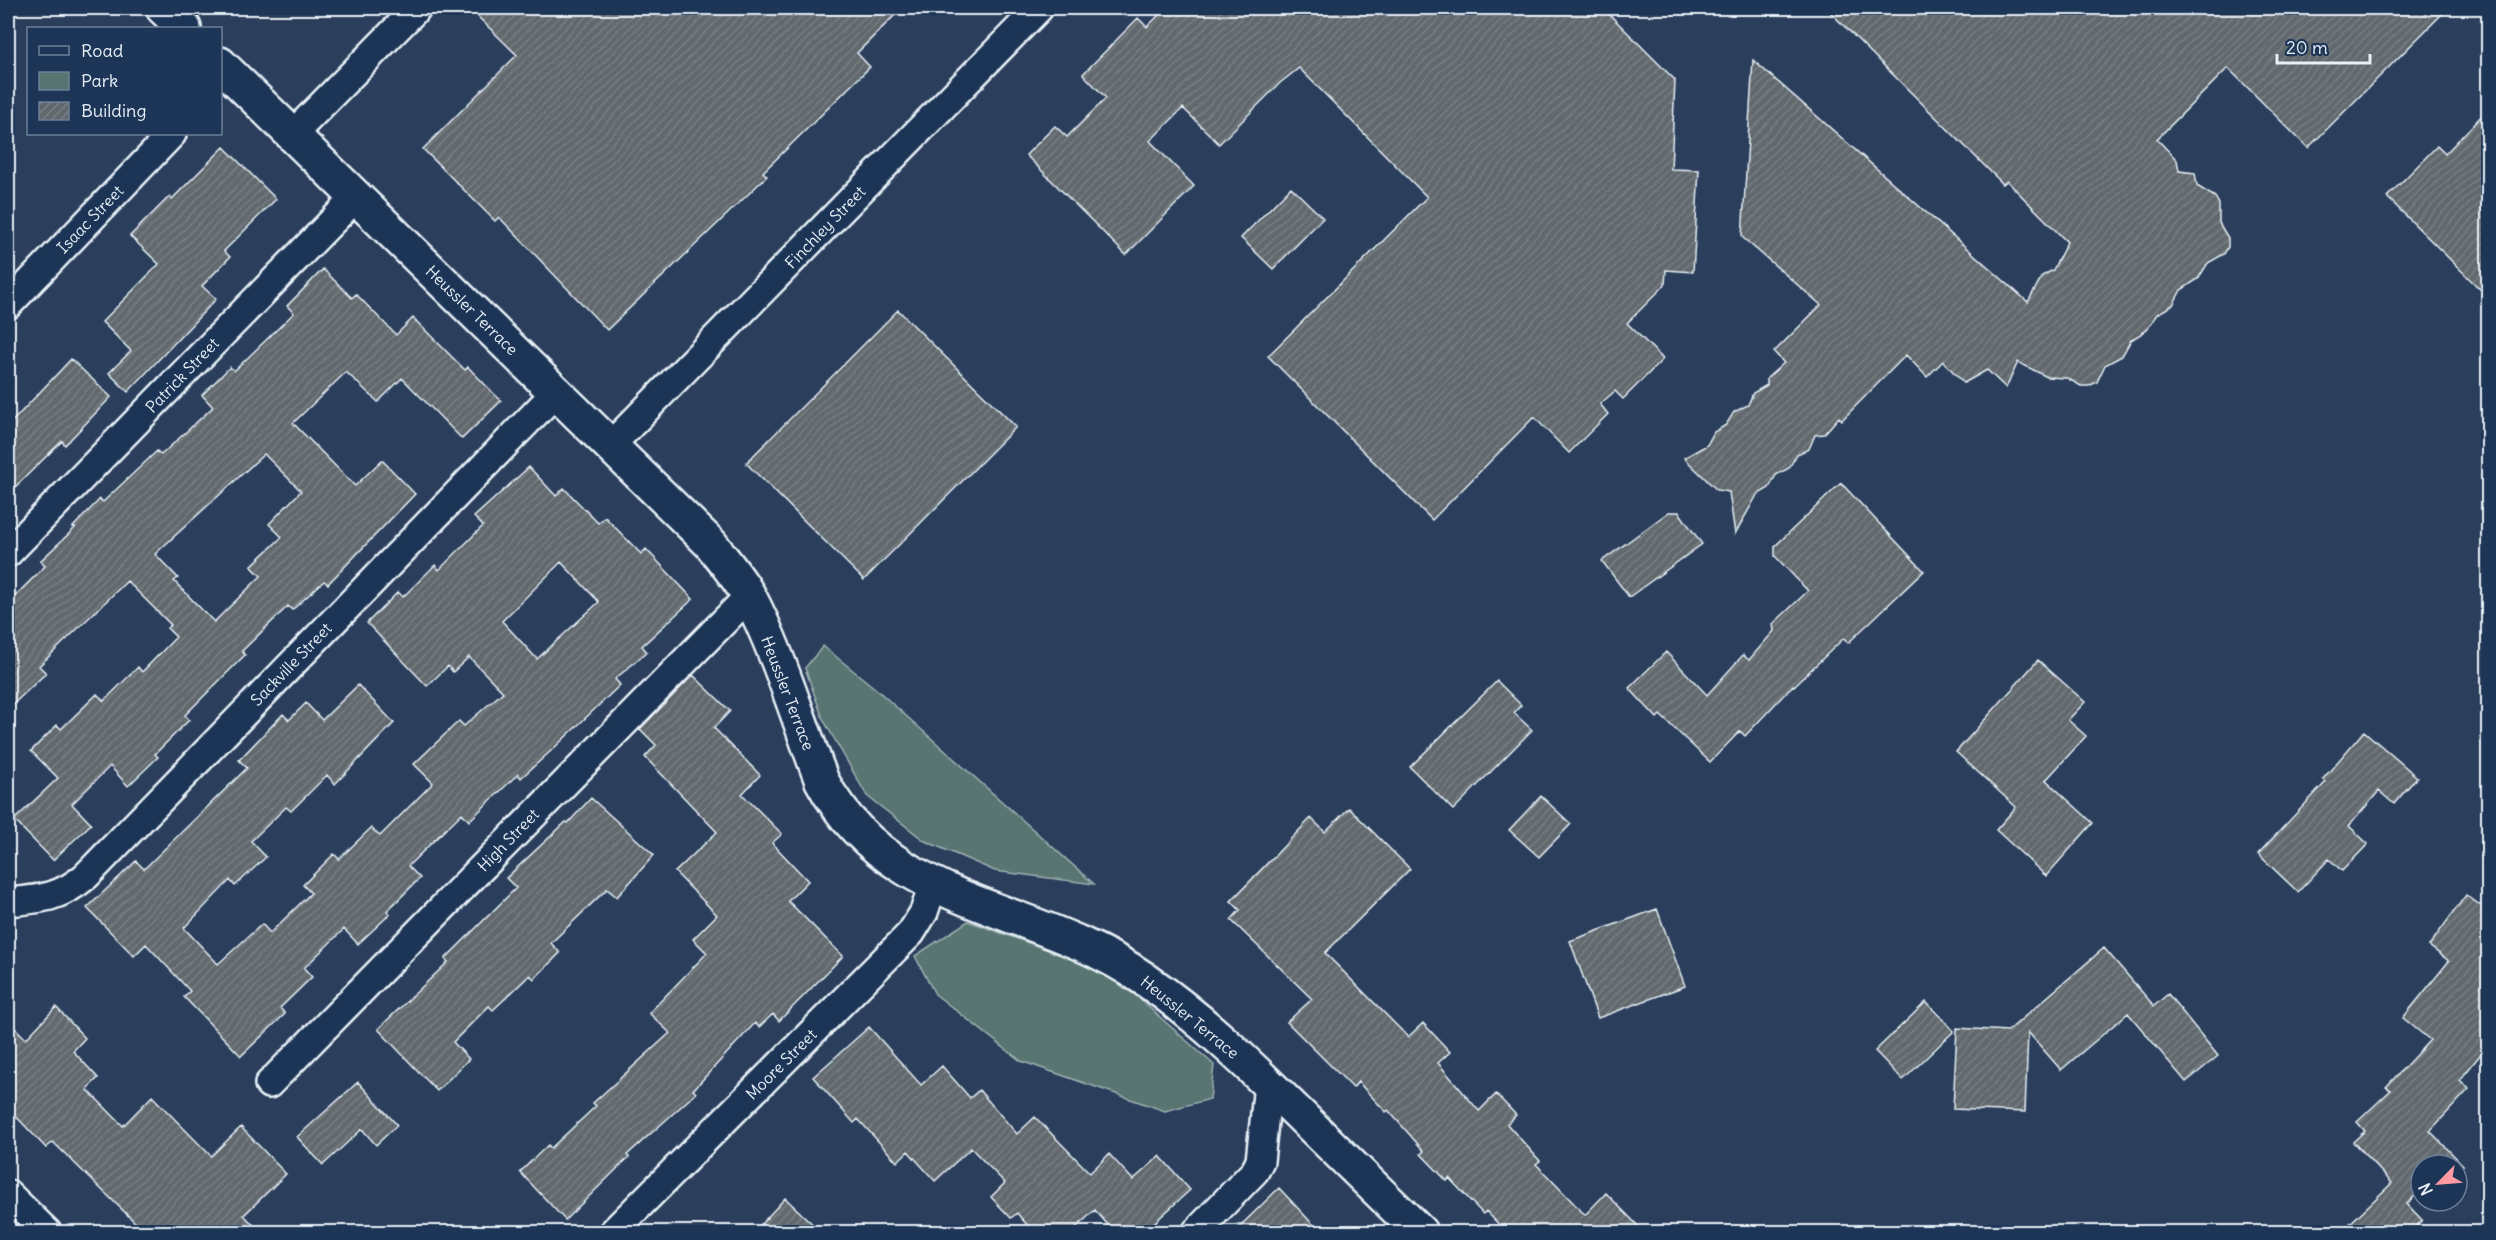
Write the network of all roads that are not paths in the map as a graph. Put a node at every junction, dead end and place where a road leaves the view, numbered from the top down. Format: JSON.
{"nodes":[{"id":1,"x":163,"y":8,"type":"edge"},
{"id":2,"x":417,"y":8,"type":"edge"},
{"id":3,"x":1039,"y":8,"type":"edge"},
{"id":4,"x":183,"y":27,"type":"edge"},
{"id":5,"x":224,"y":74,"type":"edge"},
{"id":6,"x":293,"y":134,"type":"junction"},
{"id":7,"x":171,"y":135,"type":"edge"},
{"id":8,"x":356,"y":197,"type":"junction"},
{"id":9,"x":8,"y":305,"type":"edge"},
{"id":10,"x":556,"y":392,"type":"junction"},
{"id":11,"x":610,"y":446,"type":"junction"},
{"id":12,"x":8,"y":553,"type":"edge"},
{"id":13,"x":748,"y":596,"type":"junction"},
{"id":14,"x":933,"y":885,"type":"junction"},
{"id":15,"x":8,"y":902,"type":"edge"},
{"id":16,"x":269,"y":1084,"type":"dead end"},
{"id":17,"x":1268,"y":1084,"type":"junction"},
{"id":18,"x":8,"y":1194,"type":"edge"},
{"id":19,"x":47,"y":1233,"type":"edge"},
{"id":20,"x":613,"y":1233,"type":"edge"},
{"id":21,"x":1196,"y":1233,"type":"edge"},
{"id":22,"x":1420,"y":1233,"type":"edge"}],
"edges":[{"from":1,"to":4,"type":"street"},
{"from":2,"to":6,"type":"street"},
{"from":3,"to":11,"type":"street","name":"Finchley Street"},
{"from":5,"to":6,"type":"street","name":"Heussler Terrace"},
{"from":6,"to":8,"type":"street","name":"Heussler Terrace"},
{"from":7,"to":9,"type":"street","name":"Isaac Street"},
{"from":8,"to":10,"type":"street","name":"Heussler Terrace"},
{"from":8,"to":12,"type":"street","name":"Patrick Street"},
{"from":10,"to":11,"type":"street","name":"Heussler Terrace"},
{"from":10,"to":15,"type":"street","name":"Sackville Street"},
{"from":11,"to":13,"type":"street","name":"Heussler Terrace"},
{"from":13,"to":14,"type":"street","name":"Heussler Terrace"},
{"from":13,"to":16,"type":"street","name":"High Street"},
{"from":14,"to":17,"type":"street","name":"Heussler Terrace"},
{"from":14,"to":20,"type":"street","name":"Moore Street"},
{"from":17,"to":21,"type":"street"},
{"from":17,"to":22,"type":"street","name":"Heussler Terrace"},
{"from":18,"to":19,"type":"street"}]}
